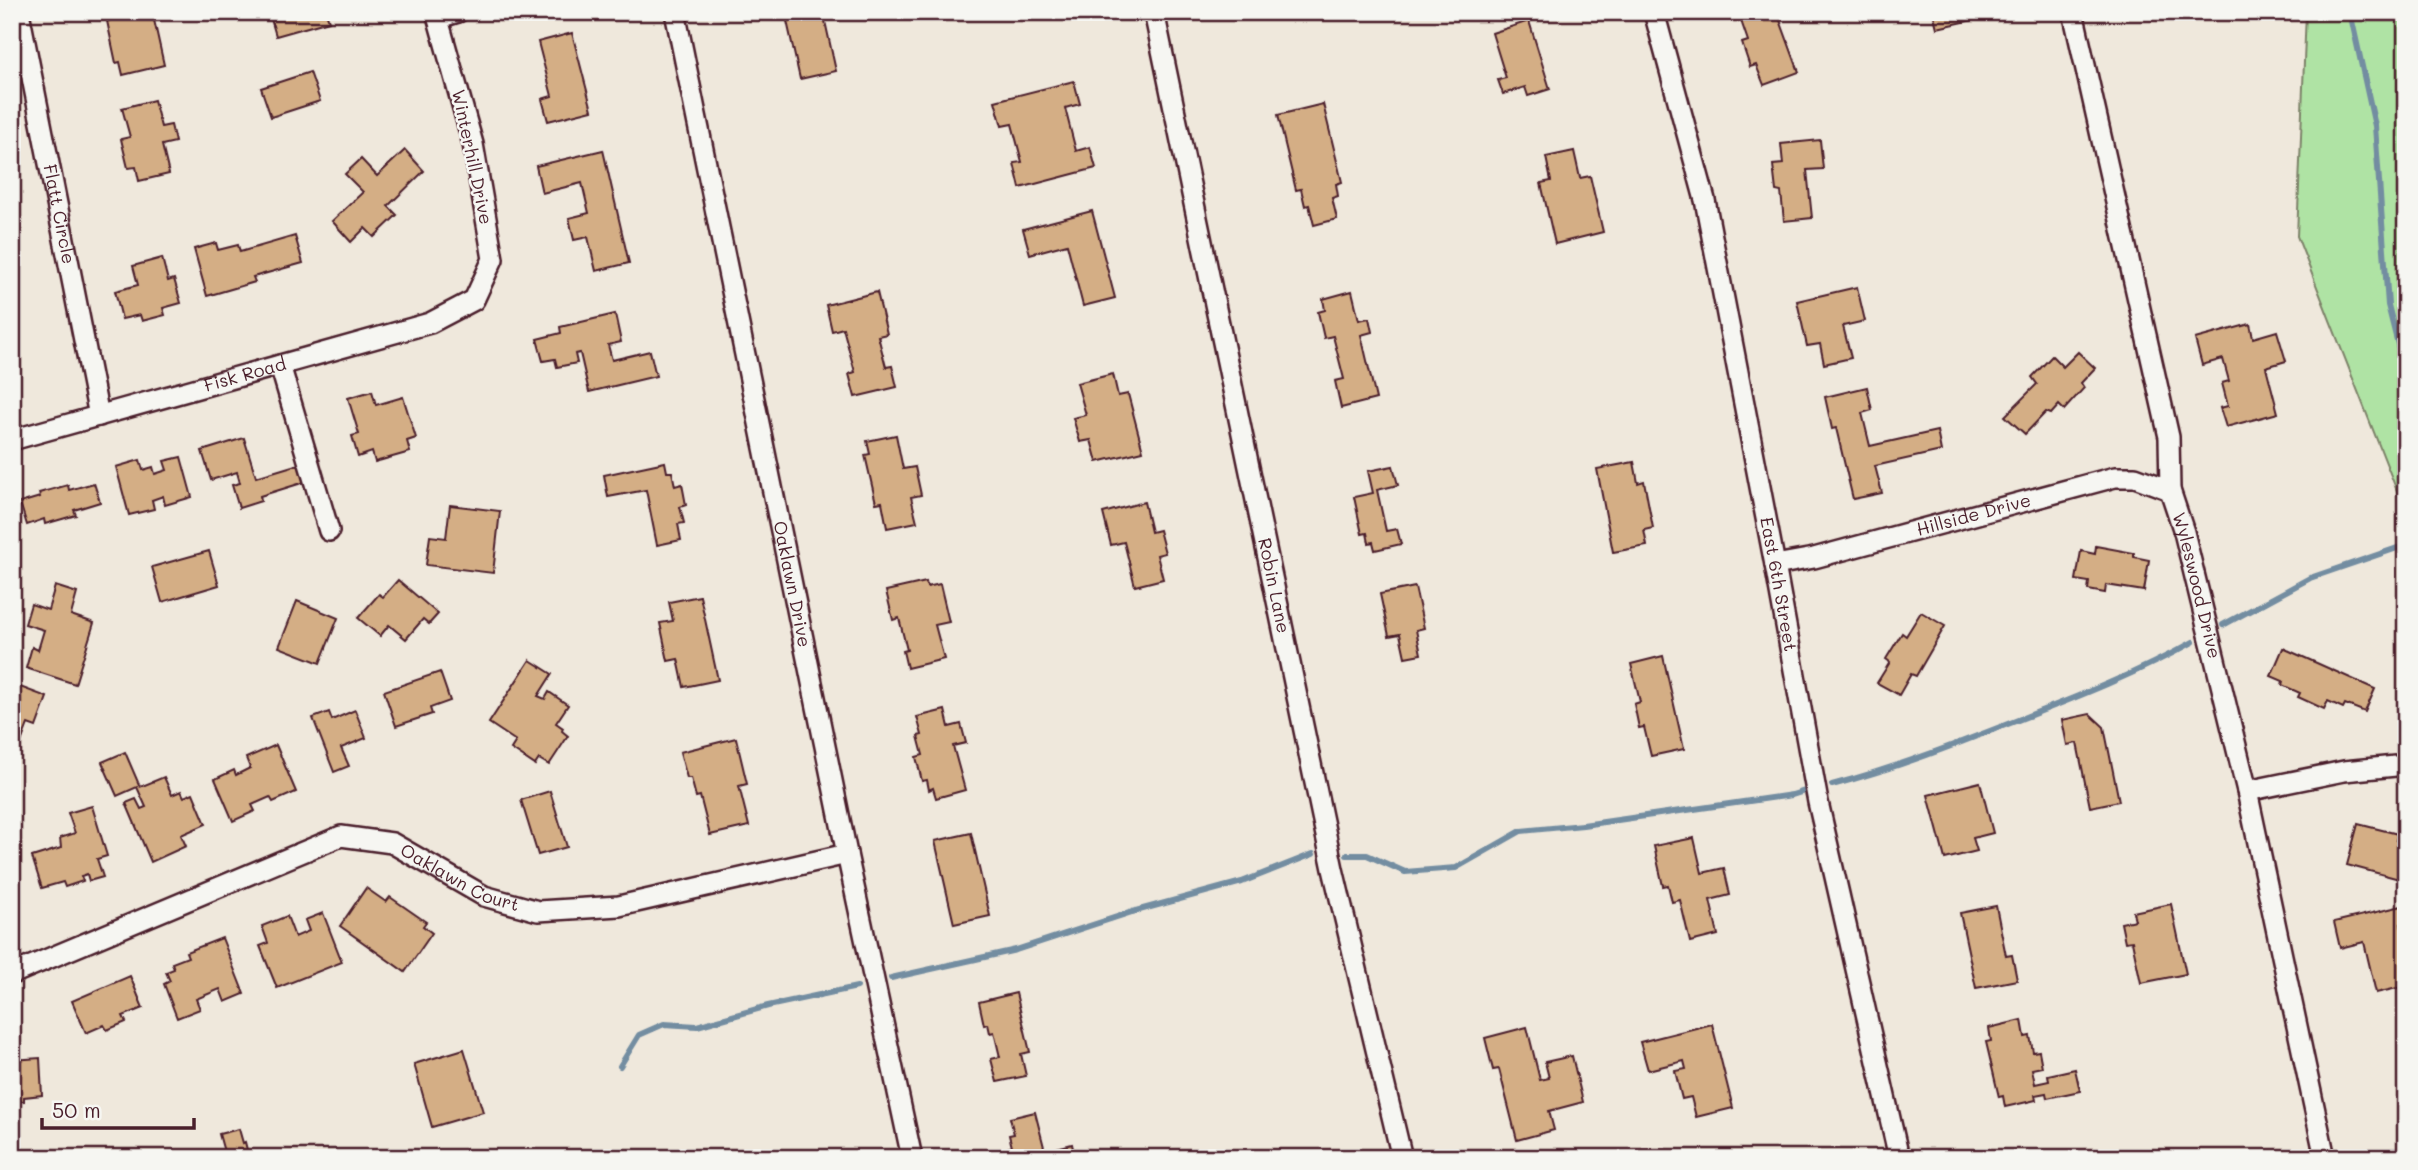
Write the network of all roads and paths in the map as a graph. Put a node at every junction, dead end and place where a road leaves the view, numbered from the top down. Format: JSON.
{"nodes":[{"id":1,"x":19,"y":12,"type":"edge"},
{"id":2,"x":458,"y":12,"type":"edge"},
{"id":3,"x":675,"y":12,"type":"edge"},
{"id":4,"x":1154,"y":12,"type":"edge"},
{"id":5,"x":1654,"y":12,"type":"edge"},
{"id":6,"x":2073,"y":12,"type":"edge"},
{"id":7,"x":437,"y":15,"type":"edge"},
{"id":8,"x":474,"y":300,"type":"joint"},
{"id":9,"x":281,"y":365,"type":"junction"},
{"id":10,"x":100,"y":416,"type":"junction"},
{"id":11,"x":12,"y":440,"type":"edge"},
{"id":12,"x":2170,"y":491,"type":"junction"},
{"id":13,"x":329,"y":531,"type":"dead end"},
{"id":14,"x":1776,"y":565,"type":"junction"},
{"id":15,"x":2406,"y":765,"type":"edge"},
{"id":16,"x":2247,"y":791,"type":"junction"},
{"id":17,"x":847,"y":854,"type":"junction"},
{"id":18,"x":12,"y":974,"type":"edge"},
{"id":19,"x":912,"y":1158,"type":"edge"},
{"id":20,"x":1402,"y":1158,"type":"edge"},
{"id":21,"x":1899,"y":1158,"type":"edge"},
{"id":22,"x":2325,"y":1158,"type":"edge"}],
"edges":[{"from":1,"to":10,"type":"street","name":"Flatt Circle"},
{"from":2,"to":7,"type":"street"},
{"from":3,"to":17,"type":"street","name":"Oaklawn Drive"},
{"from":4,"to":20,"type":"street","name":"Robin Lane"},
{"from":5,"to":14,"type":"street","name":"East 6th Street"},
{"from":6,"to":12,"type":"street","name":"Wyleswood Drive"},
{"from":7,"to":8,"type":"street","name":"Winterhill Drive"},
{"from":8,"to":9,"type":"street","name":"Fisk Road"},
{"from":9,"to":10,"type":"street","name":"Fisk Road"},
{"from":9,"to":13,"type":"street"},
{"from":10,"to":11,"type":"street","name":"Fisk Road"},
{"from":12,"to":14,"type":"street","name":"Hillside Drive"},
{"from":12,"to":16,"type":"street","name":"Wyleswood Drive"},
{"from":14,"to":21,"type":"street","name":"East 6th Street"},
{"from":15,"to":16,"type":"street"},
{"from":16,"to":22,"type":"street","name":"Wyleswood Drive"},
{"from":17,"to":18,"type":"street","name":"Oaklawn Court"},
{"from":17,"to":19,"type":"street","name":"Oaklawn Drive"}]}
